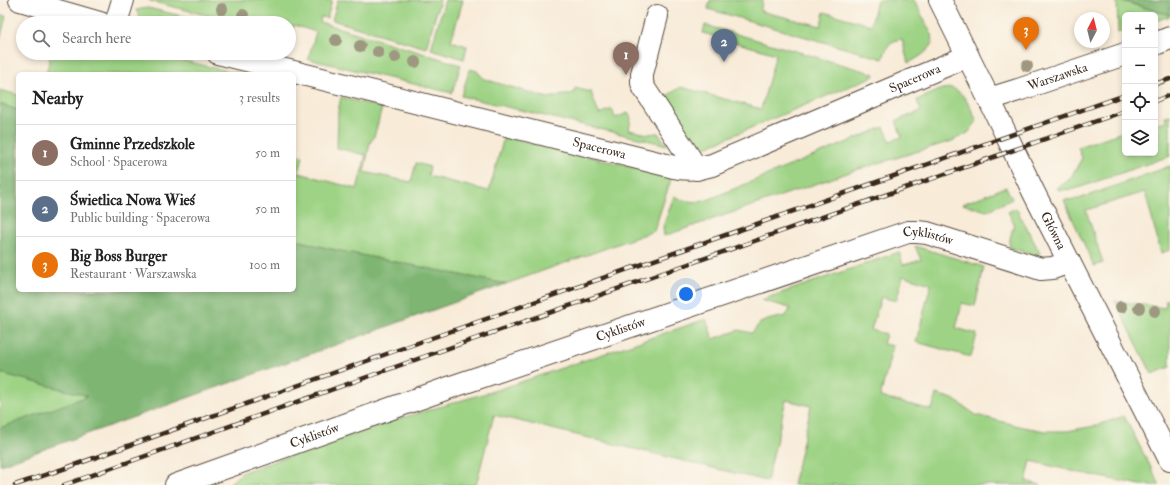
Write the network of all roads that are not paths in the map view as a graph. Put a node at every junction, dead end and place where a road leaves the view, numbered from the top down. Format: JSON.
{"nodes":[{"id":1,"x":20,"y":0,"type":"edge"},
{"id":2,"x":123,"y":0,"type":"edge"},
{"id":3,"x":940,"y":0,"type":"edge"},
{"id":4,"x":76,"y":16,"type":"edge"},
{"id":5,"x":118,"y":16,"type":"edge"},
{"id":6,"x":657,"y":16,"type":"dead end"},
{"id":7,"x":1170,"y":38,"type":"edge"},
{"id":8,"x":1158,"y":43,"type":"edge"},
{"id":9,"x":1122,"y":55,"type":"edge"},
{"id":10,"x":968,"y":56,"type":"junction"},
{"id":11,"x":246,"y":60,"type":"edge"},
{"id":12,"x":294,"y":72,"type":"edge"},
{"id":13,"x":296,"y":72,"type":"edge"},
{"id":14,"x":989,"y":99,"type":"junction"},
{"id":15,"x":697,"y":169,"type":"junction"},
{"id":16,"x":1069,"y":262,"type":"junction"},
{"id":17,"x":1170,"y":460,"type":"edge"},
{"id":18,"x":176,"y":485,"type":"edge"}],
"edges":[{"from":1,"to":4,"type":"street"},
{"from":2,"to":5,"type":"street"},
{"from":3,"to":10,"type":"street","name":"Główna"},
{"from":6,"to":15,"type":"street"},
{"from":7,"to":8,"type":"street"},
{"from":9,"to":14,"type":"street","name":"Warszawska"},
{"from":10,"to":14,"type":"street","name":"Główna"},
{"from":10,"to":15,"type":"street","name":"Spacerowa"},
{"from":11,"to":12,"type":"street","name":"Spacerowa"},
{"from":13,"to":15,"type":"street","name":"Spacerowa"},
{"from":14,"to":16,"type":"street","name":"Główna"},
{"from":16,"to":17,"type":"street","name":"Główna"},
{"from":16,"to":18,"type":"street","name":"Cyklistów"}]}
